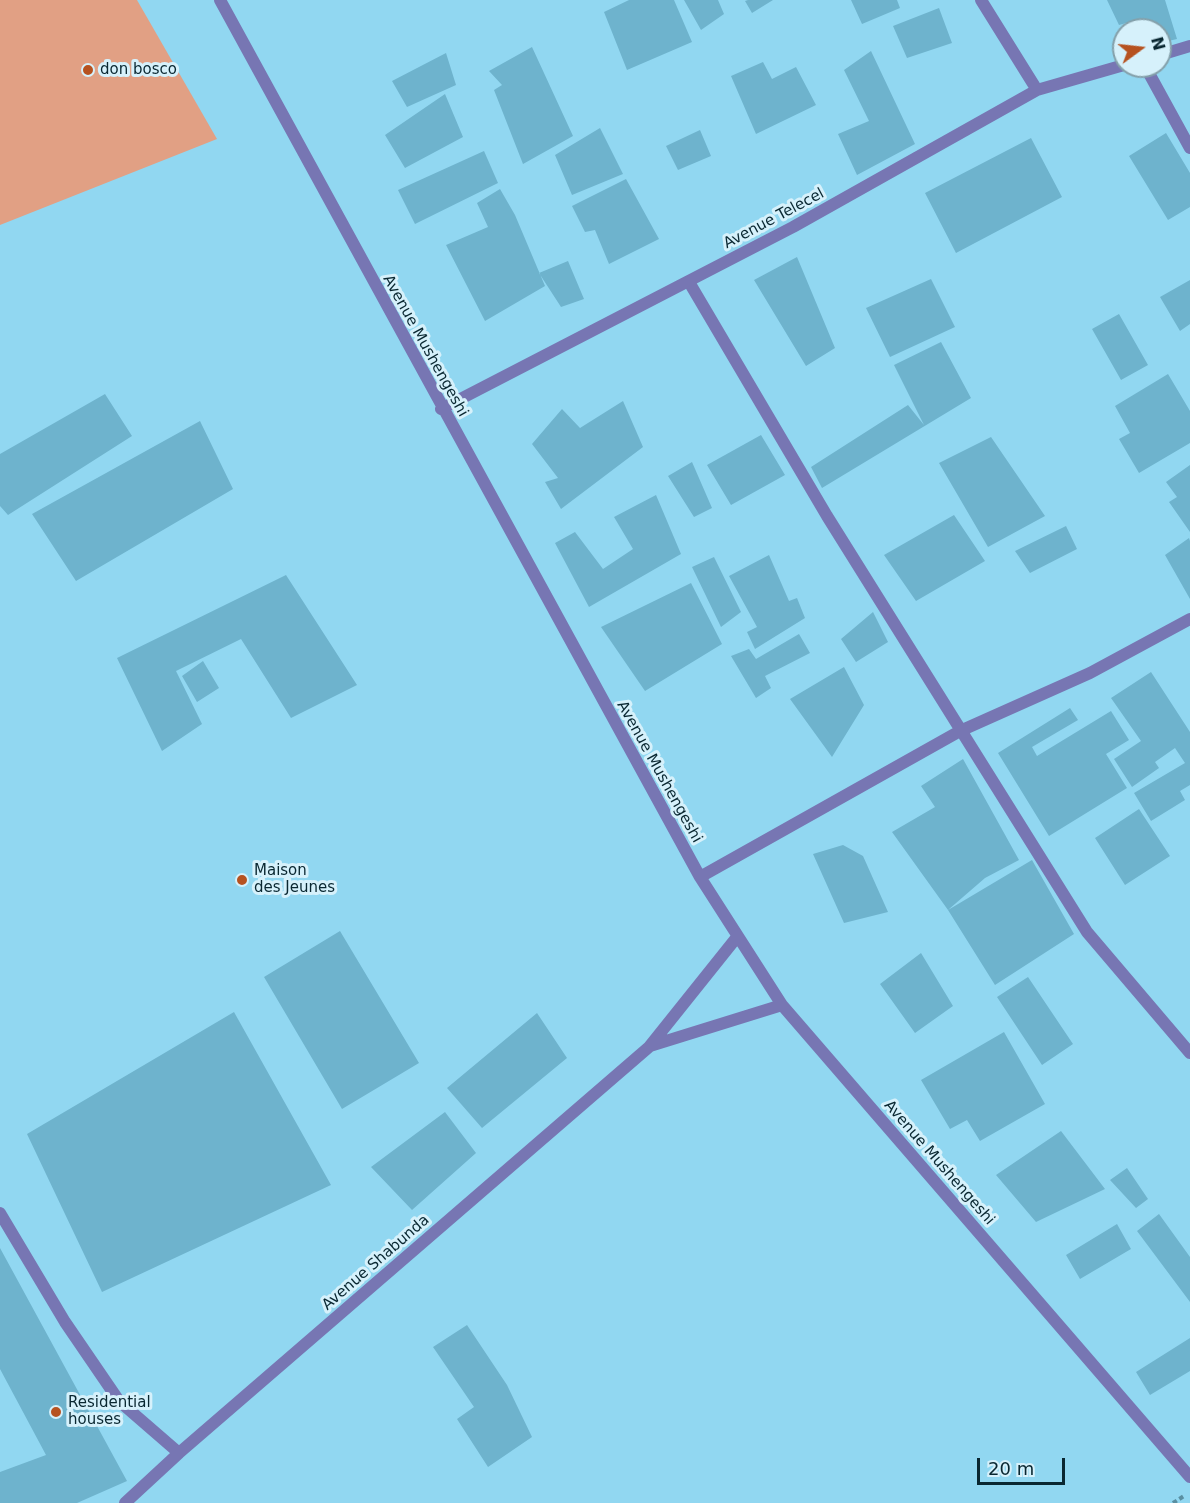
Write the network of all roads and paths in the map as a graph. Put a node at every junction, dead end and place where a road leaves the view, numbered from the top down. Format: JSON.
{"nodes":[{"id":1,"x":220,"y":0,"type":"edge"},
{"id":2,"x":981,"y":0,"type":"edge"},
{"id":3,"x":1190,"y":46,"type":"edge"},
{"id":4,"x":1172,"y":51,"type":"edge"},
{"id":5,"x":1112,"y":68,"type":"edge"},
{"id":6,"x":1152,"y":78,"type":"edge"},
{"id":7,"x":1037,"y":90,"type":"junction"},
{"id":8,"x":1190,"y":148,"type":"edge"},
{"id":9,"x":689,"y":282,"type":"junction"},
{"id":10,"x":441,"y":409,"type":"junction"},
{"id":11,"x":1190,"y":619,"type":"edge"},
{"id":12,"x":960,"y":732,"type":"junction"},
{"id":13,"x":700,"y":877,"type":"junction"},
{"id":14,"x":737,"y":937,"type":"junction"},
{"id":15,"x":782,"y":1005,"type":"junction"},
{"id":16,"x":649,"y":1047,"type":"junction"},
{"id":17,"x":1190,"y":1053,"type":"edge"},
{"id":18,"x":0,"y":1213,"type":"edge"},
{"id":19,"x":179,"y":1453,"type":"junction"},
{"id":20,"x":1190,"y":1478,"type":"edge"},
{"id":21,"x":125,"y":1503,"type":"edge"}],
"edges":[{"from":1,"to":10,"type":"street","name":"Avenue Mushengeshi"},
{"from":2,"to":7,"type":"street"},
{"from":3,"to":4,"type":"street"},
{"from":5,"to":7,"type":"street","name":"Avenue Telecel"},
{"from":6,"to":8,"type":"street"},
{"from":7,"to":9,"type":"street","name":"Avenue Telecel"},
{"from":9,"to":10,"type":"street","name":"Avenue Telecel"},
{"from":9,"to":12,"type":"street"},
{"from":10,"to":13,"type":"street","name":"Avenue Mushengeshi"},
{"from":11,"to":12,"type":"street"},
{"from":12,"to":13,"type":"street"},
{"from":12,"to":17,"type":"street"},
{"from":13,"to":14,"type":"street","name":"Avenue Mushengeshi"},
{"from":14,"to":15,"type":"street","name":"Avenue Mushengeshi"},
{"from":14,"to":16,"type":"street"},
{"from":15,"to":16,"type":"street"},
{"from":15,"to":20,"type":"street","name":"Avenue Mushengeshi"},
{"from":16,"to":19,"type":"street","name":"Avenue Shabunda"},
{"from":18,"to":19,"type":"street"},
{"from":19,"to":21,"type":"street","name":"Avenue Shabunda"}]}
